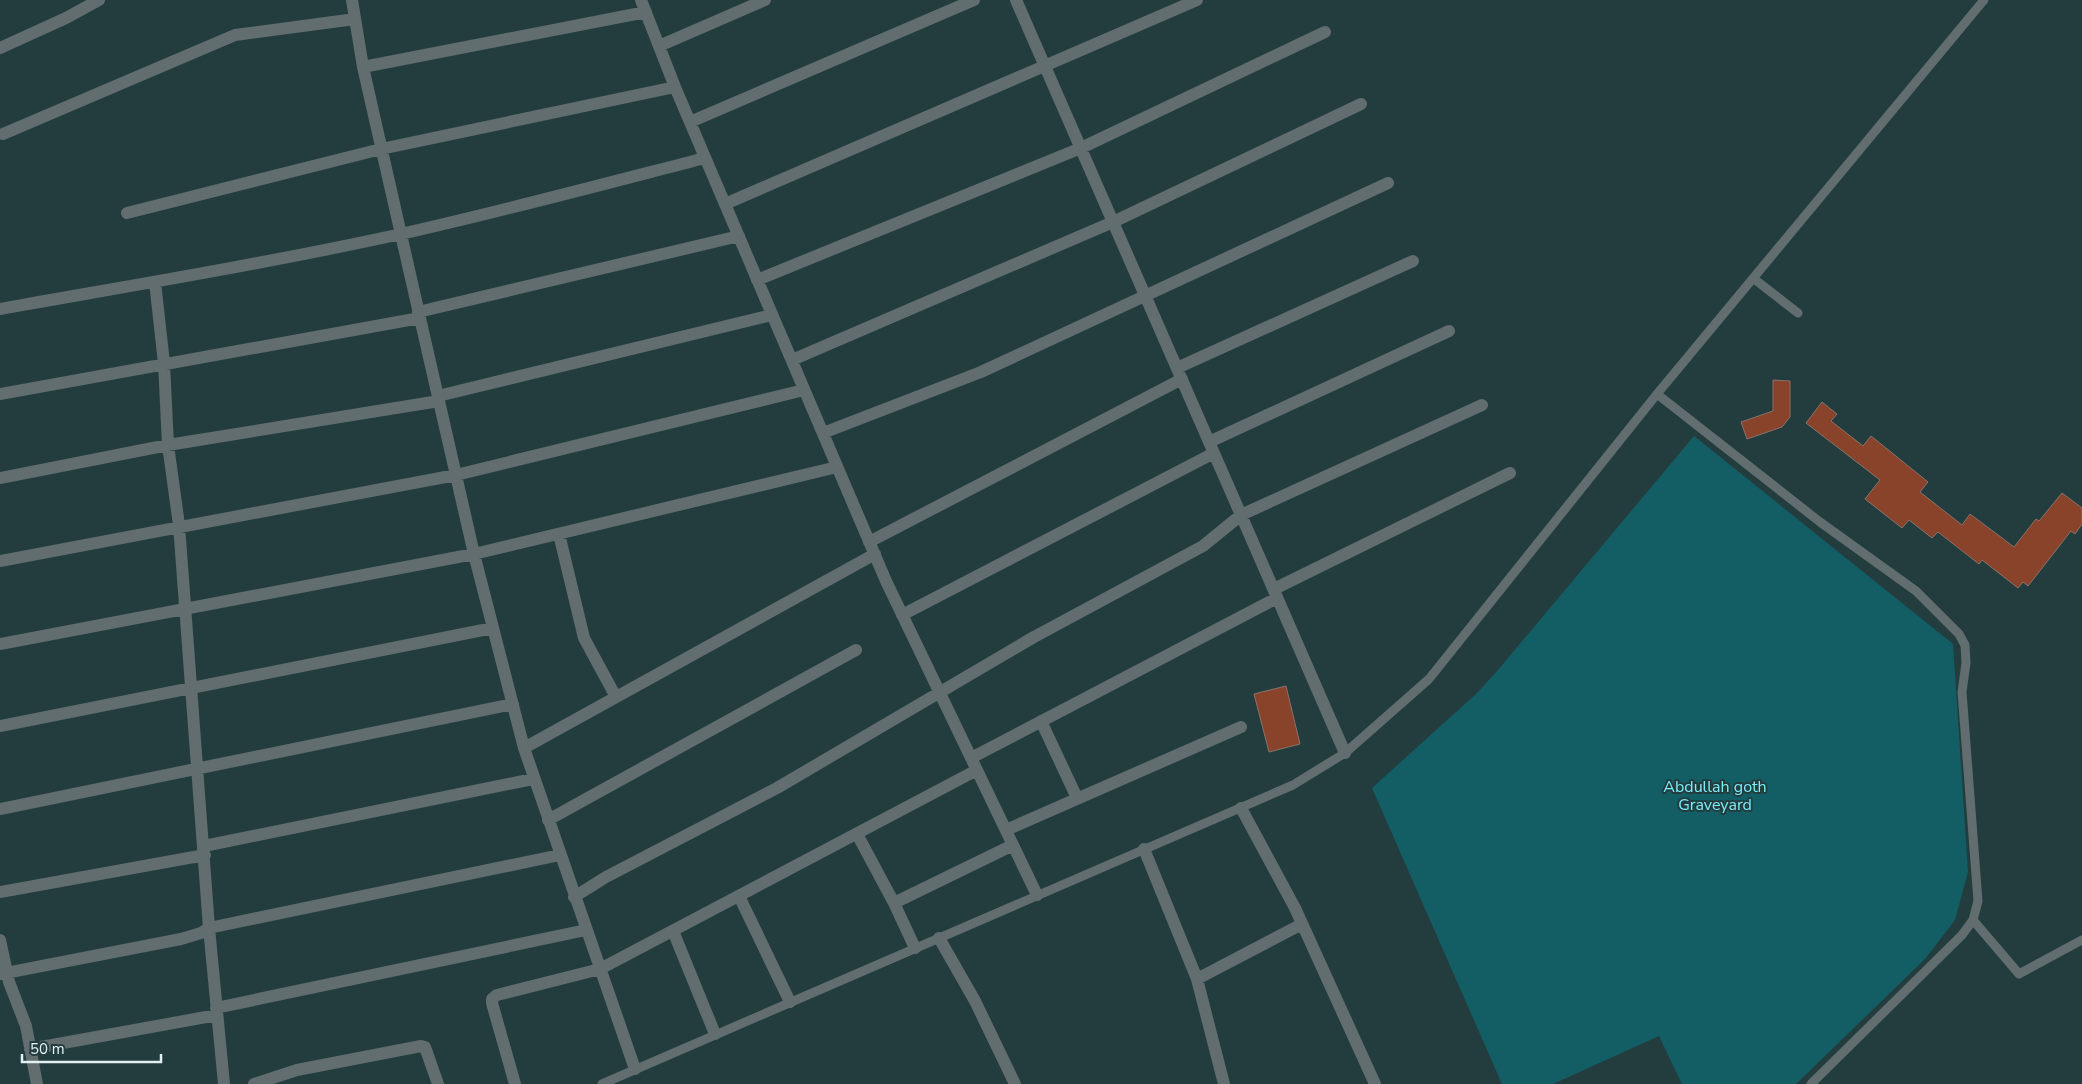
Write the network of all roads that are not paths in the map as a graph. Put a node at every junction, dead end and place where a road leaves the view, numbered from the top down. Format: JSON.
{"nodes":[{"id":1,"x":99,"y":0,"type":"edge"},
{"id":2,"x":352,"y":0,"type":"edge"},
{"id":3,"x":641,"y":0,"type":"edge"},
{"id":4,"x":765,"y":0,"type":"edge"},
{"id":5,"x":974,"y":0,"type":"edge"},
{"id":6,"x":1016,"y":0,"type":"edge"},
{"id":7,"x":1197,"y":0,"type":"edge"},
{"id":8,"x":1984,"y":0,"type":"edge"},
{"id":9,"x":646,"y":12,"type":"junction"},
{"id":10,"x":355,"y":19,"type":"junction"},
{"id":11,"x":1325,"y":32,"type":"dead end"},
{"id":12,"x":659,"y":46,"type":"junction"},
{"id":13,"x":0,"y":48,"type":"edge"},
{"id":14,"x":1045,"y":66,"type":"junction"},
{"id":15,"x":363,"y":67,"type":"junction"},
{"id":16,"x":675,"y":87,"type":"junction"},
{"id":17,"x":1361,"y":104,"type":"dead end"},
{"id":18,"x":690,"y":122,"type":"junction"},
{"id":19,"x":4,"y":134,"type":"dead end"},
{"id":20,"x":1081,"y":148,"type":"junction"},
{"id":21,"x":381,"y":150,"type":"junction"},
{"id":22,"x":706,"y":158,"type":"junction"},
{"id":23,"x":1388,"y":183,"type":"dead end"},
{"id":24,"x":725,"y":204,"type":"junction"},
{"id":25,"x":127,"y":214,"type":"dead end"},
{"id":26,"x":1113,"y":222,"type":"junction"},
{"id":27,"x":400,"y":234,"type":"junction"},
{"id":28,"x":739,"y":236,"type":"junction"},
{"id":29,"x":1413,"y":261,"type":"dead end"},
{"id":30,"x":1753,"y":278,"type":"junction"},
{"id":31,"x":757,"y":280,"type":"junction"},
{"id":32,"x":154,"y":282,"type":"junction"},
{"id":33,"x":1145,"y":296,"type":"junction"},
{"id":34,"x":0,"y":309,"type":"edge"},
{"id":35,"x":1798,"y":313,"type":"dead end"},
{"id":36,"x":419,"y":315,"type":"junction"},
{"id":37,"x":772,"y":315,"type":"junction"},
{"id":38,"x":1449,"y":331,"type":"dead end"},
{"id":39,"x":792,"y":360,"type":"junction"},
{"id":40,"x":164,"y":363,"type":"junction"},
{"id":41,"x":1179,"y":373,"type":"junction"},
{"id":42,"x":804,"y":390,"type":"junction"},
{"id":43,"x":0,"y":394,"type":"edge"},
{"id":44,"x":1657,"y":394,"type":"junction"},
{"id":45,"x":438,"y":398,"type":"junction"},
{"id":46,"x":1482,"y":405,"type":"dead end"},
{"id":47,"x":823,"y":433,"type":"junction"},
{"id":48,"x":168,"y":445,"type":"junction"},
{"id":49,"x":1212,"y":448,"type":"junction"},
{"id":50,"x":838,"y":467,"type":"junction"},
{"id":51,"x":1510,"y":473,"type":"dead end"},
{"id":52,"x":456,"y":475,"type":"junction"},
{"id":53,"x":0,"y":478,"type":"edge"},
{"id":54,"x":1241,"y":515,"type":"junction"},
{"id":55,"x":179,"y":526,"type":"junction"},
{"id":56,"x":559,"y":534,"type":"junction"},
{"id":57,"x":869,"y":542,"type":"junction"},
{"id":58,"x":474,"y":554,"type":"junction"},
{"id":59,"x":875,"y":554,"type":"junction"},
{"id":60,"x":0,"y":561,"type":"edge"},
{"id":61,"x":1275,"y":594,"type":"junction"},
{"id":62,"x":183,"y":609,"type":"junction"},
{"id":63,"x":902,"y":615,"type":"junction"},
{"id":64,"x":493,"y":628,"type":"junction"},
{"id":65,"x":0,"y":644,"type":"edge"},
{"id":66,"x":856,"y":650,"type":"dead end"},
{"id":67,"x":191,"y":686,"type":"junction"},
{"id":68,"x":940,"y":694,"type":"junction"},
{"id":69,"x":616,"y":697,"type":"junction"},
{"id":70,"x":513,"y":704,"type":"junction"},
{"id":71,"x":1041,"y":721,"type":"junction"},
{"id":72,"x":0,"y":726,"type":"edge"},
{"id":73,"x":1241,"y":727,"type":"dead end"},
{"id":74,"x":524,"y":748,"type":"junction"},
{"id":75,"x":1345,"y":753,"type":"junction"},
{"id":76,"x":971,"y":758,"type":"junction"},
{"id":77,"x":198,"y":768,"type":"junction"},
{"id":78,"x":977,"y":770,"type":"junction"},
{"id":79,"x":533,"y":779,"type":"junction"},
{"id":80,"x":1077,"y":798,"type":"junction"},
{"id":81,"x":1241,"y":808,"type":"junction"},
{"id":82,"x":0,"y":809,"type":"edge"},
{"id":83,"x":548,"y":820,"type":"junction"},
{"id":84,"x":1006,"y":830,"type":"junction"},
{"id":85,"x":857,"y":834,"type":"junction"},
{"id":86,"x":1013,"y":845,"type":"junction"},
{"id":87,"x":1144,"y":849,"type":"junction"},
{"id":88,"x":204,"y":851,"type":"junction"},
{"id":89,"x":560,"y":854,"type":"junction"},
{"id":90,"x":0,"y":892,"type":"edge"},
{"id":91,"x":1037,"y":895,"type":"junction"},
{"id":92,"x":739,"y":896,"type":"junction"},
{"id":93,"x":574,"y":897,"type":"junction"},
{"id":94,"x":894,"y":903,"type":"junction"},
{"id":95,"x":1973,"y":920,"type":"junction"},
{"id":96,"x":1302,"y":924,"type":"junction"},
{"id":97,"x":209,"y":928,"type":"junction"},
{"id":98,"x":586,"y":930,"type":"junction"},
{"id":99,"x":673,"y":931,"type":"junction"},
{"id":100,"x":939,"y":938,"type":"junction"},
{"id":101,"x":0,"y":940,"type":"edge"},
{"id":102,"x":2082,"y":940,"type":"edge"},
{"id":103,"x":915,"y":948,"type":"junction"},
{"id":104,"x":600,"y":970,"type":"junction"},
{"id":105,"x":3,"y":973,"type":"edge"},
{"id":106,"x":1197,"y":979,"type":"junction"},
{"id":107,"x":790,"y":1002,"type":"junction"},
{"id":108,"x":217,"y":1012,"type":"junction"},
{"id":109,"x":716,"y":1034,"type":"junction"},
{"id":110,"x":30,"y":1049,"type":"junction"},
{"id":111,"x":635,"y":1069,"type":"junction"},
{"id":112,"x":37,"y":1084,"type":"edge"},
{"id":113,"x":224,"y":1084,"type":"edge"},
{"id":114,"x":254,"y":1084,"type":"edge"},
{"id":115,"x":438,"y":1084,"type":"edge"},
{"id":116,"x":516,"y":1084,"type":"edge"},
{"id":117,"x":602,"y":1084,"type":"edge"},
{"id":118,"x":1015,"y":1084,"type":"edge"},
{"id":119,"x":1224,"y":1084,"type":"edge"},
{"id":120,"x":1375,"y":1084,"type":"edge"},
{"id":121,"x":1811,"y":1084,"type":"edge"}],
"edges":[{"from":1,"to":13,"type":"street"},
{"from":2,"to":10,"type":"street"},
{"from":3,"to":9,"type":"street"},
{"from":4,"to":12,"type":"street"},
{"from":5,"to":18,"type":"street"},
{"from":6,"to":14,"type":"street"},
{"from":7,"to":14,"type":"street"},
{"from":8,"to":30,"type":"lane"},
{"from":9,"to":12,"type":"street"},
{"from":9,"to":15,"type":"street"},
{"from":10,"to":15,"type":"street"},
{"from":10,"to":19,"type":"street"},
{"from":11,"to":20,"type":"street"},
{"from":12,"to":16,"type":"street"},
{"from":14,"to":20,"type":"street"},
{"from":14,"to":24,"type":"street"},
{"from":15,"to":21,"type":"street"},
{"from":16,"to":18,"type":"street"},
{"from":16,"to":21,"type":"street"},
{"from":17,"to":26,"type":"street"},
{"from":18,"to":22,"type":"street"},
{"from":20,"to":26,"type":"street"},
{"from":20,"to":31,"type":"street"},
{"from":21,"to":25,"type":"street"},
{"from":21,"to":27,"type":"street"},
{"from":22,"to":24,"type":"street"},
{"from":22,"to":27,"type":"street"},
{"from":23,"to":33,"type":"street"},
{"from":24,"to":28,"type":"street"},
{"from":26,"to":33,"type":"street"},
{"from":26,"to":39,"type":"street"},
{"from":27,"to":32,"type":"street"},
{"from":27,"to":36,"type":"street"},
{"from":28,"to":31,"type":"street"},
{"from":28,"to":36,"type":"street"},
{"from":29,"to":41,"type":"street"},
{"from":30,"to":35,"type":"lane"},
{"from":30,"to":44,"type":"lane"},
{"from":31,"to":37,"type":"street"},
{"from":32,"to":34,"type":"street"},
{"from":32,"to":40,"type":"street"},
{"from":33,"to":41,"type":"street"},
{"from":33,"to":47,"type":"street"},
{"from":36,"to":40,"type":"street"},
{"from":36,"to":45,"type":"street"},
{"from":37,"to":39,"type":"street"},
{"from":37,"to":45,"type":"street"},
{"from":38,"to":49,"type":"street"},
{"from":39,"to":42,"type":"street"},
{"from":40,"to":43,"type":"street"},
{"from":40,"to":48,"type":"street"},
{"from":41,"to":49,"type":"street"},
{"from":41,"to":57,"type":"street"},
{"from":42,"to":47,"type":"street"},
{"from":42,"to":52,"type":"street"},
{"from":44,"to":75,"type":"lane"},
{"from":44,"to":95,"type":"lane"},
{"from":45,"to":48,"type":"street"},
{"from":45,"to":52,"type":"street"},
{"from":46,"to":54,"type":"street"},
{"from":47,"to":50,"type":"street"},
{"from":48,"to":53,"type":"street"},
{"from":48,"to":55,"type":"street"},
{"from":49,"to":54,"type":"street"},
{"from":49,"to":63,"type":"street"},
{"from":50,"to":56,"type":"street"},
{"from":50,"to":57,"type":"street"},
{"from":51,"to":61,"type":"street"},
{"from":52,"to":55,"type":"street"},
{"from":52,"to":58,"type":"street"},
{"from":54,"to":61,"type":"street"},
{"from":54,"to":68,"type":"street"},
{"from":55,"to":60,"type":"street"},
{"from":55,"to":62,"type":"street"},
{"from":56,"to":58,"type":"street"},
{"from":56,"to":69,"type":"street"},
{"from":57,"to":59,"type":"street"},
{"from":58,"to":62,"type":"street"},
{"from":58,"to":64,"type":"street"},
{"from":59,"to":63,"type":"street"},
{"from":59,"to":69,"type":"street"},
{"from":61,"to":71,"type":"street"},
{"from":61,"to":75,"type":"street"},
{"from":62,"to":65,"type":"street"},
{"from":62,"to":67,"type":"street"},
{"from":63,"to":68,"type":"street"},
{"from":64,"to":67,"type":"street"},
{"from":64,"to":70,"type":"street"},
{"from":66,"to":83,"type":"street"},
{"from":67,"to":72,"type":"street"},
{"from":67,"to":77,"type":"street"},
{"from":68,"to":76,"type":"street"},
{"from":68,"to":93,"type":"street"},
{"from":69,"to":74,"type":"street"},
{"from":70,"to":74,"type":"street"},
{"from":70,"to":77,"type":"street"},
{"from":71,"to":76,"type":"street"},
{"from":71,"to":80,"type":"street"},
{"from":73,"to":80,"type":"street"},
{"from":74,"to":79,"type":"street"},
{"from":75,"to":81,"type":"lane"},
{"from":76,"to":78,"type":"street"},
{"from":77,"to":82,"type":"street"},
{"from":77,"to":88,"type":"street"},
{"from":78,"to":84,"type":"street"},
{"from":78,"to":85,"type":"street"},
{"from":79,"to":83,"type":"street"},
{"from":79,"to":88,"type":"street"},
{"from":80,"to":84,"type":"street"},
{"from":81,"to":87,"type":"lane"},
{"from":81,"to":96,"type":"street"},
{"from":83,"to":89,"type":"street"},
{"from":84,"to":86,"type":"street"},
{"from":85,"to":92,"type":"street"},
{"from":85,"to":94,"type":"street"},
{"from":86,"to":91,"type":"street"},
{"from":86,"to":94,"type":"street"},
{"from":87,"to":91,"type":"lane"},
{"from":87,"to":106,"type":"street"},
{"from":88,"to":90,"type":"street"},
{"from":88,"to":97,"type":"street"},
{"from":89,"to":93,"type":"street"},
{"from":89,"to":97,"type":"street"},
{"from":91,"to":100,"type":"lane"},
{"from":92,"to":99,"type":"street"},
{"from":92,"to":107,"type":"street"},
{"from":93,"to":98,"type":"street"},
{"from":94,"to":103,"type":"street"},
{"from":95,"to":102,"type":"lane"},
{"from":95,"to":121,"type":"lane"},
{"from":96,"to":106,"type":"street"},
{"from":96,"to":120,"type":"street"},
{"from":97,"to":105,"type":"street"},
{"from":97,"to":108,"type":"street"},
{"from":98,"to":104,"type":"street"},
{"from":98,"to":108,"type":"street"},
{"from":99,"to":104,"type":"street"},
{"from":99,"to":109,"type":"street"},
{"from":100,"to":103,"type":"lane"},
{"from":100,"to":118,"type":"street"},
{"from":101,"to":105,"type":"street"},
{"from":103,"to":107,"type":"lane"},
{"from":104,"to":111,"type":"street"},
{"from":104,"to":116,"type":"street"},
{"from":105,"to":110,"type":"street"},
{"from":106,"to":119,"type":"street"},
{"from":107,"to":109,"type":"lane"},
{"from":108,"to":110,"type":"street"},
{"from":108,"to":113,"type":"street"},
{"from":109,"to":111,"type":"lane"},
{"from":110,"to":112,"type":"street"},
{"from":111,"to":117,"type":"lane"},
{"from":114,"to":115,"type":"street"}]}
